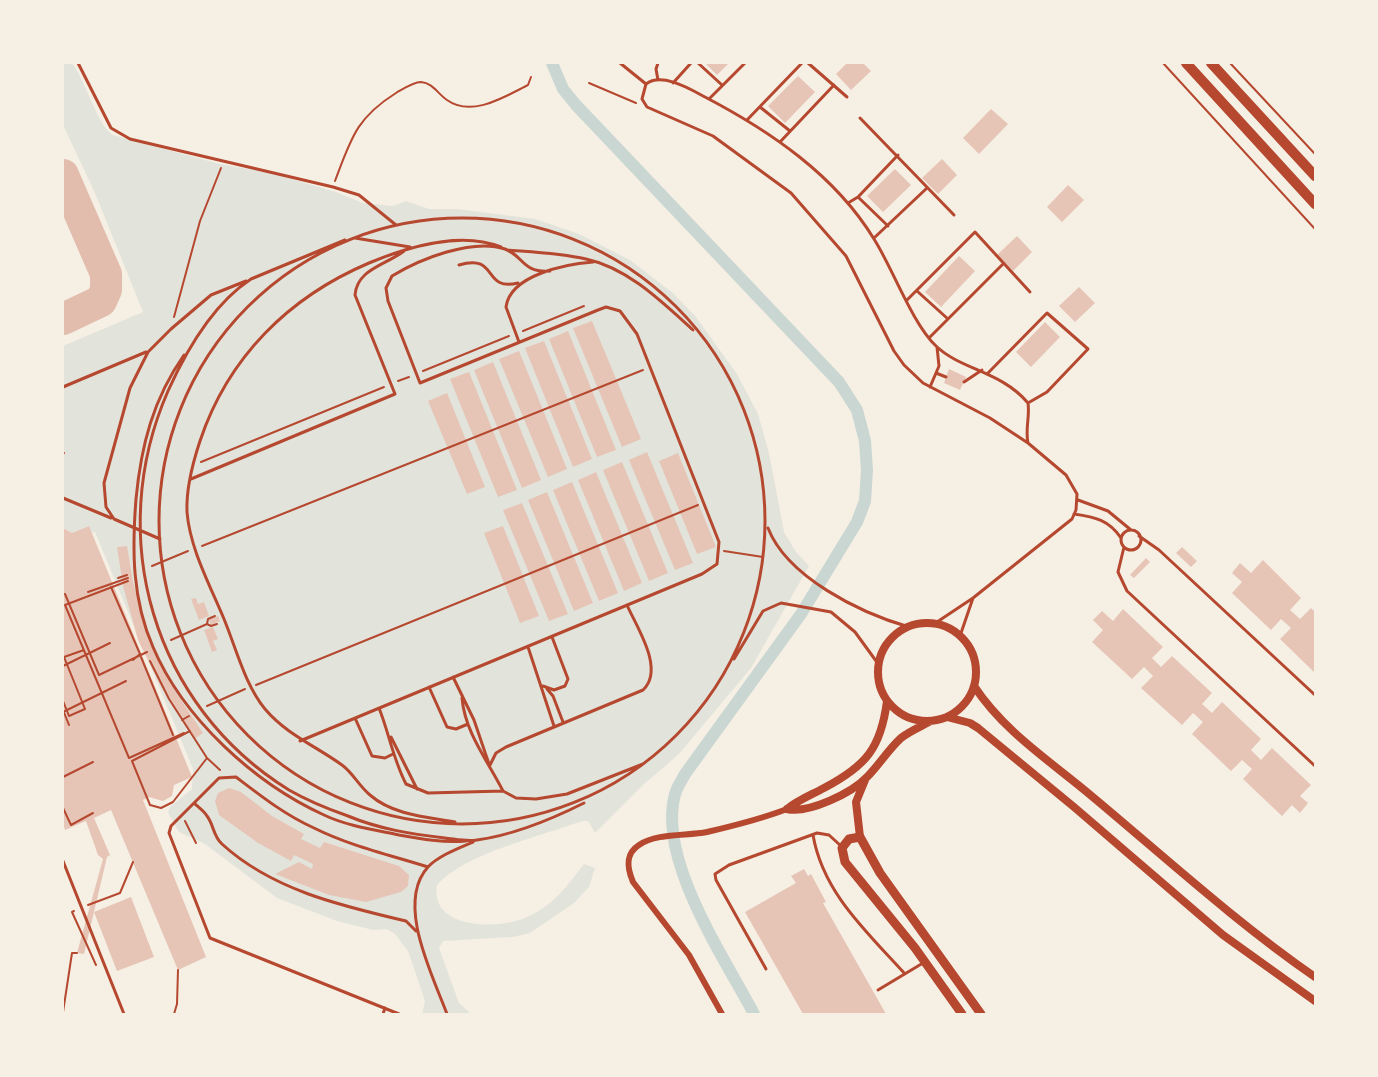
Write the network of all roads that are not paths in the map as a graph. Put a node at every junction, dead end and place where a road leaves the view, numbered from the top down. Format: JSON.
{"nodes":[{"id":1,"x":78,"y":63,"type":"edge"},
{"id":2,"x":620,"y":63,"type":"edge"},
{"id":3,"x":657,"y":63,"type":"edge"},
{"id":4,"x":692,"y":63,"type":"edge"},
{"id":5,"x":698,"y":63,"type":"edge"},
{"id":6,"x":745,"y":63,"type":"edge"},
{"id":7,"x":802,"y":63,"type":"edge"},
{"id":8,"x":808,"y":63,"type":"edge"},
{"id":9,"x":1186,"y":63,"type":"edge"},
{"id":10,"x":1211,"y":63,"type":"edge"},
{"id":11,"x":658,"y":80,"type":"junction"},
{"id":12,"x":673,"y":82,"type":"junction"},
{"id":13,"x":646,"y":84,"type":"junction"},
{"id":14,"x":722,"y":85,"type":"junction"},
{"id":15,"x":834,"y":85,"type":"junction"},
{"id":16,"x":846,"y":97,"type":"dead end"},
{"id":17,"x":709,"y":99,"type":"junction"},
{"id":18,"x":760,"y":107,"type":"junction"},
{"id":19,"x":860,"y":118,"type":"dead end"},
{"id":20,"x":747,"y":120,"type":"junction"},
{"id":21,"x":790,"y":131,"type":"junction"},
{"id":22,"x":780,"y":142,"type":"junction"},
{"id":23,"x":898,"y":155,"type":"junction"},
{"id":24,"x":1315,"y":176,"type":"edge"},
{"id":25,"x":927,"y":187,"type":"junction"},
{"id":26,"x":858,"y":197,"type":"junction"},
{"id":27,"x":847,"y":204,"type":"junction"},
{"id":28,"x":1315,"y":204,"type":"edge"},
{"id":29,"x":954,"y":214,"type":"dead end"},
{"id":30,"x":396,"y":225,"type":"junction"},
{"id":31,"x":888,"y":226,"type":"junction"},
{"id":32,"x":353,"y":238,"type":"junction"},
{"id":33,"x":874,"y":238,"type":"junction"},
{"id":34,"x":415,"y":247,"type":"junction"},
{"id":35,"x":506,"y":249,"type":"junction"},
{"id":36,"x":406,"y":250,"type":"junction"},
{"id":37,"x":595,"y":262,"type":"junction"},
{"id":38,"x":1003,"y":264,"type":"junction"},
{"id":39,"x":459,"y":265,"type":"dead end"},
{"id":40,"x":550,"y":271,"type":"junction"},
{"id":41,"x":250,"y":279,"type":"junction"},
{"id":42,"x":519,"y":283,"type":"junction"},
{"id":43,"x":917,"y":291,"type":"junction"},
{"id":44,"x":1030,"y":292,"type":"dead end"},
{"id":45,"x":908,"y":300,"type":"junction"},
{"id":46,"x":217,"y":309,"type":"junction"},
{"id":47,"x":948,"y":319,"type":"junction"},
{"id":48,"x":929,"y":338,"type":"junction"},
{"id":49,"x":704,"y":339,"type":"junction"},
{"id":50,"x":519,"y":342,"type":"junction"},
{"id":51,"x":937,"y":347,"type":"junction"},
{"id":52,"x":148,"y":352,"type":"junction"},
{"id":53,"x":982,"y":370,"type":"junction"},
{"id":54,"x":936,"y":373,"type":"junction"},
{"id":55,"x":988,"y":373,"type":"junction"},
{"id":56,"x":946,"y":377,"type":"dead end"},
{"id":57,"x":964,"y":382,"type":"dead end"},
{"id":58,"x":63,"y":387,"type":"edge"},
{"id":59,"x":930,"y":387,"type":"junction"},
{"id":60,"x":1028,"y":403,"type":"junction"},
{"id":61,"x":1028,"y":443,"type":"junction"},
{"id":62,"x":191,"y":479,"type":"junction"},
{"id":63,"x":63,"y":498,"type":"edge"},
{"id":64,"x":1078,"y":500,"type":"junction"},
{"id":65,"x":1074,"y":514,"type":"junction"},
{"id":66,"x":114,"y":519,"type":"junction"},
{"id":67,"x":768,"y":526,"type":"junction"},
{"id":68,"x":1131,"y":530,"type":"junction"},
{"id":69,"x":1139,"y":536,"type":"junction"},
{"id":70,"x":1121,"y":537,"type":"junction"},
{"id":71,"x":160,"y":539,"type":"junction"},
{"id":72,"x":1124,"y":547,"type":"junction"},
{"id":73,"x":973,"y":598,"type":"junction"},
{"id":74,"x":627,"y":605,"type":"junction"},
{"id":75,"x":934,"y":624,"type":"junction"},
{"id":76,"x":909,"y":627,"type":"junction"},
{"id":77,"x":552,"y":636,"type":"junction"},
{"id":78,"x":960,"y":636,"type":"junction"},
{"id":79,"x":528,"y":646,"type":"junction"},
{"id":80,"x":879,"y":665,"type":"junction"},
{"id":81,"x":725,"y":673,"type":"junction"},
{"id":82,"x":453,"y":677,"type":"junction"},
{"id":83,"x":543,"y":686,"type":"junction"},
{"id":84,"x":974,"y":686,"type":"junction"},
{"id":85,"x":429,"y":687,"type":"junction"},
{"id":86,"x":1315,"y":695,"type":"edge"},
{"id":87,"x":462,"y":698,"type":"junction"},
{"id":88,"x":887,"y":701,"type":"junction"},
{"id":89,"x":379,"y":708,"type":"junction"},
{"id":90,"x":946,"y":717,"type":"junction"},
{"id":91,"x":355,"y":718,"type":"junction"},
{"id":92,"x":930,"y":721,"type":"junction"},
{"id":93,"x":563,"y":722,"type":"junction"},
{"id":94,"x":468,"y":724,"type":"junction"},
{"id":95,"x":554,"y":726,"type":"junction"},
{"id":96,"x":390,"y":735,"type":"junction"},
{"id":97,"x":300,"y":741,"type":"junction"},
{"id":98,"x":393,"y":754,"type":"junction"},
{"id":99,"x":648,"y":762,"type":"junction"},
{"id":100,"x":490,"y":765,"type":"junction"},
{"id":101,"x":1315,"y":765,"type":"edge"},
{"id":102,"x":866,"y":779,"type":"junction"},
{"id":103,"x":417,"y":789,"type":"junction"},
{"id":104,"x":503,"y":791,"type":"junction"},
{"id":105,"x":596,"y":797,"type":"junction"},
{"id":106,"x":194,"y":803,"type":"junction"},
{"id":107,"x":786,"y":808,"type":"junction"},
{"id":108,"x":465,"y":824,"type":"junction"},
{"id":109,"x":813,"y":835,"type":"junction"},
{"id":110,"x":860,"y":837,"type":"junction"},
{"id":111,"x":474,"y":841,"type":"junction"},
{"id":112,"x":843,"y":852,"type":"junction"},
{"id":113,"x":63,"y":861,"type":"edge"},
{"id":114,"x":428,"y":867,"type":"junction"},
{"id":115,"x":416,"y":931,"type":"junction"},
{"id":116,"x":924,"y":962,"type":"junction"},
{"id":117,"x":766,"y":969,"type":"dead end"},
{"id":118,"x":905,"y":974,"type":"junction"},
{"id":119,"x":1315,"y":977,"type":"edge"},
{"id":120,"x":878,"y":990,"type":"dead end"},
{"id":121,"x":1315,"y":1001,"type":"edge"},
{"id":122,"x":386,"y":1008,"type":"junction"},
{"id":123,"x":124,"y":1014,"type":"edge"},
{"id":124,"x":383,"y":1014,"type":"edge"},
{"id":125,"x":399,"y":1014,"type":"edge"},
{"id":126,"x":447,"y":1014,"type":"edge"},
{"id":127,"x":722,"y":1014,"type":"edge"},
{"id":128,"x":962,"y":1014,"type":"edge"},
{"id":129,"x":981,"y":1014,"type":"edge"}],
"edges":[{"from":1,"to":30,"type":"lane"},
{"from":2,"to":13,"type":"lane"},
{"from":3,"to":11,"type":"lane"},
{"from":4,"to":12,"type":"lane"},
{"from":5,"to":14,"type":"lane"},
{"from":6,"to":14,"type":"lane"},
{"from":7,"to":18,"type":"lane"},
{"from":8,"to":15,"type":"lane"},
{"from":9,"to":28,"type":"highway"},
{"from":10,"to":24,"type":"highway"},
{"from":11,"to":12,"type":"lane"},
{"from":11,"to":13,"type":"lane"},
{"from":12,"to":17,"type":"lane"},
{"from":13,"to":59,"type":"lane"},
{"from":14,"to":17,"type":"lane"},
{"from":15,"to":16,"type":"lane"},
{"from":15,"to":21,"type":"lane"},
{"from":17,"to":20,"type":"lane"},
{"from":18,"to":20,"type":"lane"},
{"from":18,"to":21,"type":"lane"},
{"from":19,"to":23,"type":"lane"},
{"from":20,"to":22,"type":"lane"},
{"from":21,"to":22,"type":"lane"},
{"from":22,"to":27,"type":"lane"},
{"from":23,"to":25,"type":"lane"},
{"from":23,"to":26,"type":"lane"},
{"from":25,"to":29,"type":"lane"},
{"from":25,"to":31,"type":"lane"},
{"from":26,"to":27,"type":"lane"},
{"from":26,"to":31,"type":"lane"},
{"from":27,"to":33,"type":"lane"},
{"from":30,"to":32,"type":"lane"},
{"from":30,"to":49,"type":"lane"},
{"from":31,"to":33,"type":"lane"},
{"from":32,"to":34,"type":"lane"},
{"from":32,"to":41,"type":"lane"},
{"from":32,"to":71,"type":"lane"},
{"from":33,"to":45,"type":"lane"},
{"from":34,"to":35,"type":"lane"},
{"from":34,"to":36,"type":"lane"},
{"from":35,"to":37,"type":"lane"},
{"from":35,"to":40,"type":"lane"},
{"from":35,"to":50,"type":"lane"},
{"from":36,"to":62,"type":"lane"},
{"from":36,"to":62,"type":"lane"},
{"from":37,"to":40,"type":"lane"},
{"from":37,"to":49,"type":"lane"},
{"from":38,"to":43,"type":"lane"},
{"from":38,"to":44,"type":"lane"},
{"from":38,"to":47,"type":"lane"},
{"from":39,"to":42,"type":"lane"},
{"from":40,"to":42,"type":"lane"},
{"from":41,"to":46,"type":"lane"},
{"from":41,"to":52,"type":"lane"},
{"from":42,"to":50,"type":"lane"},
{"from":43,"to":45,"type":"lane"},
{"from":43,"to":47,"type":"lane"},
{"from":45,"to":48,"type":"lane"},
{"from":46,"to":111,"type":"lane"},
{"from":46,"to":111,"type":"lane"},
{"from":47,"to":48,"type":"lane"},
{"from":48,"to":51,"type":"lane"},
{"from":49,"to":67,"type":"lane"},
{"from":50,"to":74,"type":"lane"},
{"from":51,"to":53,"type":"lane"},
{"from":51,"to":54,"type":"lane"},
{"from":52,"to":58,"type":"lane"},
{"from":52,"to":66,"type":"lane"},
{"from":53,"to":55,"type":"lane"},
{"from":53,"to":57,"type":"lane"},
{"from":54,"to":56,"type":"lane"},
{"from":54,"to":59,"type":"lane"},
{"from":55,"to":60,"type":"lane"},
{"from":55,"to":60,"type":"lane"},
{"from":59,"to":61,"type":"lane"},
{"from":60,"to":61,"type":"lane"},
{"from":61,"to":64,"type":"lane"},
{"from":62,"to":97,"type":"lane"},
{"from":63,"to":66,"type":"lane"},
{"from":64,"to":65,"type":"lane"},
{"from":64,"to":68,"type":"lane"},
{"from":65,"to":70,"type":"lane"},
{"from":65,"to":73,"type":"lane"},
{"from":66,"to":71,"type":"lane"},
{"from":67,"to":76,"type":"lane"},
{"from":67,"to":81,"type":"lane"},
{"from":68,"to":69,"type":"lane"},
{"from":68,"to":70,"type":"lane"},
{"from":69,"to":72,"type":"lane"},
{"from":69,"to":86,"type":"lane"},
{"from":70,"to":72,"type":"lane"},
{"from":71,"to":108,"type":"lane"},
{"from":72,"to":101,"type":"lane"},
{"from":73,"to":75,"type":"lane"},
{"from":73,"to":78,"type":"lane"},
{"from":74,"to":77,"type":"lane"},
{"from":74,"to":93,"type":"lane"},
{"from":75,"to":76,"type":"street"},
{"from":75,"to":78,"type":"street"},
{"from":76,"to":80,"type":"street"},
{"from":77,"to":79,"type":"lane"},
{"from":77,"to":83,"type":"lane"},
{"from":78,"to":84,"type":"street"},
{"from":79,"to":82,"type":"lane"},
{"from":79,"to":83,"type":"lane"},
{"from":80,"to":81,"type":"lane"},
{"from":80,"to":88,"type":"street"},
{"from":81,"to":99,"type":"lane"},
{"from":82,"to":85,"type":"lane"},
{"from":82,"to":87,"type":"lane"},
{"from":83,"to":93,"type":"lane"},
{"from":83,"to":95,"type":"lane"},
{"from":84,"to":90,"type":"street"},
{"from":84,"to":119,"type":"street"},
{"from":85,"to":89,"type":"lane"},
{"from":85,"to":94,"type":"lane"},
{"from":87,"to":94,"type":"lane"},
{"from":87,"to":100,"type":"lane"},
{"from":88,"to":92,"type":"street"},
{"from":88,"to":107,"type":"street"},
{"from":89,"to":91,"type":"lane"},
{"from":89,"to":96,"type":"lane"},
{"from":90,"to":92,"type":"street"},
{"from":90,"to":121,"type":"street"},
{"from":91,"to":97,"type":"lane"},
{"from":91,"to":98,"type":"lane"},
{"from":92,"to":102,"type":"street"},
{"from":93,"to":95,"type":"lane"},
{"from":94,"to":100,"type":"lane"},
{"from":95,"to":100,"type":"lane"},
{"from":96,"to":98,"type":"lane"},
{"from":96,"to":103,"type":"lane"},
{"from":97,"to":108,"type":"lane"},
{"from":98,"to":103,"type":"lane"},
{"from":99,"to":104,"type":"lane"},
{"from":99,"to":105,"type":"lane"},
{"from":100,"to":104,"type":"lane"},
{"from":102,"to":107,"type":"street"},
{"from":102,"to":110,"type":"street"},
{"from":103,"to":104,"type":"lane"},
{"from":105,"to":108,"type":"lane"},
{"from":105,"to":111,"type":"lane"},
{"from":106,"to":114,"type":"lane"},
{"from":106,"to":115,"type":"lane"},
{"from":106,"to":122,"type":"lane"},
{"from":107,"to":127,"type":"street"},
{"from":109,"to":112,"type":"lane"},
{"from":109,"to":117,"type":"lane"},
{"from":109,"to":118,"type":"lane"},
{"from":110,"to":112,"type":"main road"},
{"from":110,"to":129,"type":"main road"},
{"from":111,"to":114,"type":"lane"},
{"from":112,"to":116,"type":"main road"},
{"from":113,"to":123,"type":"lane"},
{"from":114,"to":115,"type":"lane"},
{"from":115,"to":126,"type":"lane"},
{"from":116,"to":118,"type":"lane"},
{"from":116,"to":128,"type":"main road"},
{"from":118,"to":120,"type":"lane"},
{"from":122,"to":124,"type":"lane"},
{"from":122,"to":125,"type":"lane"}]}
